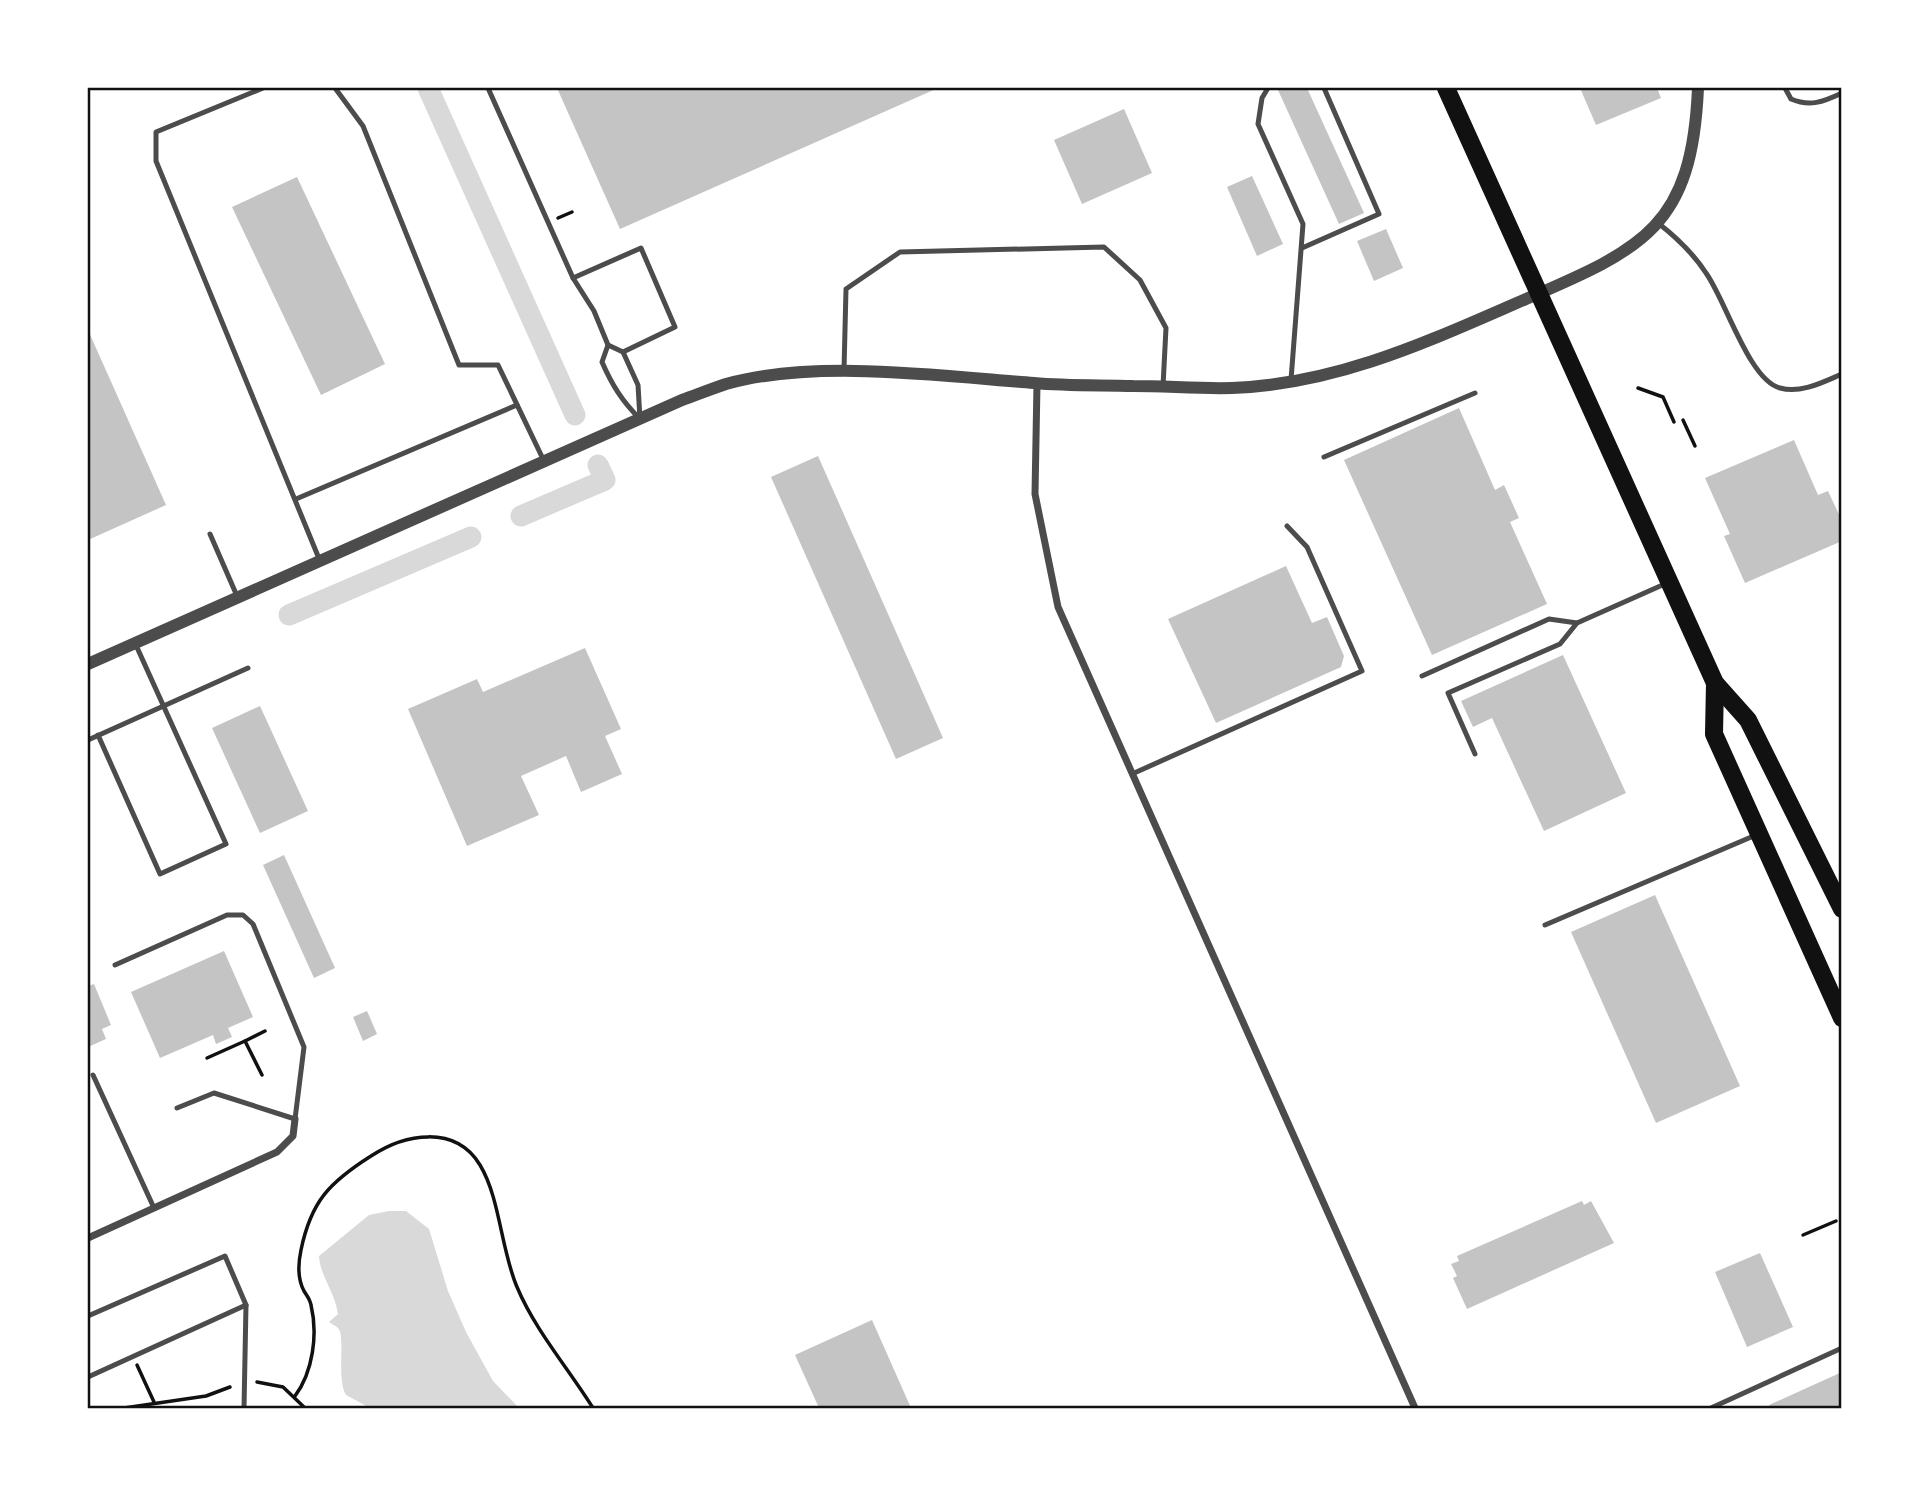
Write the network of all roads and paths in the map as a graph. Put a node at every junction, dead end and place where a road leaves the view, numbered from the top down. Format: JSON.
{"nodes":[{"id":1,"x":263,"y":88,"type":"edge"},
{"id":2,"x":335,"y":88,"type":"edge"},
{"id":3,"x":488,"y":88,"type":"edge"},
{"id":4,"x":1268,"y":88,"type":"edge"},
{"id":5,"x":1324,"y":88,"type":"edge"},
{"id":6,"x":1446,"y":88,"type":"edge"},
{"id":7,"x":1698,"y":88,"type":"edge"},
{"id":8,"x":1785,"y":88,"type":"edge"},
{"id":9,"x":1842,"y":93,"type":"edge"},
{"id":10,"x":572,"y":212,"type":"dead end"},
{"id":11,"x":556,"y":219,"type":"dead end"},
{"id":12,"x":1658,"y":223,"type":"junction"},
{"id":13,"x":1302,"y":247,"type":"junction"},
{"id":14,"x":573,"y":278,"type":"junction"},
{"id":15,"x":1538,"y":294,"type":"junction"},
{"id":16,"x":608,"y":345,"type":"junction"},
{"id":17,"x":623,"y":352,"type":"junction"},
{"id":18,"x":844,"y":373,"type":"junction"},
{"id":19,"x":1842,"y":374,"type":"edge"},
{"id":20,"x":1290,"y":382,"type":"junction"},
{"id":21,"x":1037,"y":384,"type":"junction"},
{"id":22,"x":1163,"y":386,"type":"junction"},
{"id":23,"x":1638,"y":388,"type":"dead end"},
{"id":24,"x":1475,"y":393,"type":"dead end"},
{"id":25,"x":517,"y":405,"type":"junction"},
{"id":26,"x":640,"y":419,"type":"junction"},
{"id":27,"x":1683,"y":420,"type":"dead end"},
{"id":28,"x":1674,"y":422,"type":"dead end"},
{"id":29,"x":1695,"y":446,"type":"dead end"},
{"id":30,"x":1324,"y":457,"type":"dead end"},
{"id":31,"x":544,"y":461,"type":"junction"},
{"id":32,"x":296,"y":499,"type":"junction"},
{"id":33,"x":1287,"y":526,"type":"dead end"},
{"id":34,"x":210,"y":534,"type":"dead end"},
{"id":35,"x":320,"y":561,"type":"junction"},
{"id":36,"x":1668,"y":582,"type":"junction"},
{"id":37,"x":238,"y":598,"type":"junction"},
{"id":38,"x":1577,"y":623,"type":"junction"},
{"id":39,"x":135,"y":643,"type":"junction"},
{"id":40,"x":88,"y":664,"type":"edge"},
{"id":41,"x":248,"y":667,"type":"dead end"},
{"id":42,"x":1422,"y":676,"type":"dead end"},
{"id":43,"x":1715,"y":684,"type":"junction"},
{"id":44,"x":163,"y":706,"type":"junction"},
{"id":45,"x":98,"y":735,"type":"junction"},
{"id":46,"x":88,"y":740,"type":"edge"},
{"id":47,"x":1475,"y":754,"type":"dead end"},
{"id":48,"x":1132,"y":774,"type":"junction"},
{"id":49,"x":1759,"y":834,"type":"junction"},
{"id":50,"x":1842,"y":909,"type":"edge"},
{"id":51,"x":1545,"y":925,"type":"dead end"},
{"id":52,"x":115,"y":965,"type":"dead end"},
{"id":53,"x":1842,"y":1018,"type":"edge"},
{"id":54,"x":265,"y":1031,"type":"dead end"},
{"id":55,"x":245,"y":1041,"type":"junction"},
{"id":56,"x":207,"y":1058,"type":"dead end"},
{"id":57,"x":93,"y":1075,"type":"dead end"},
{"id":58,"x":261,"y":1075,"type":"dead end"},
{"id":59,"x":177,"y":1108,"type":"dead end"},
{"id":60,"x":295,"y":1119,"type":"junction"},
{"id":61,"x":154,"y":1208,"type":"junction"},
{"id":62,"x":1836,"y":1220,"type":"dead end"},
{"id":63,"x":1803,"y":1236,"type":"dead end"},
{"id":64,"x":88,"y":1238,"type":"edge"},
{"id":65,"x":246,"y":1306,"type":"junction"},
{"id":66,"x":88,"y":1316,"type":"edge"},
{"id":67,"x":1842,"y":1349,"type":"edge"},
{"id":68,"x":88,"y":1377,"type":"edge"},
{"id":69,"x":252,"y":1381,"type":"dead end"},
{"id":70,"x":145,"y":1382,"type":"dead end"},
{"id":71,"x":230,"y":1387,"type":"dead end"},
{"id":72,"x":295,"y":1396,"type":"junction"},
{"id":73,"x":154,"y":1402,"type":"junction"},
{"id":74,"x":124,"y":1409,"type":"edge"},
{"id":75,"x":244,"y":1409,"type":"edge"},
{"id":76,"x":304,"y":1409,"type":"edge"},
{"id":77,"x":593,"y":1409,"type":"edge"},
{"id":78,"x":1415,"y":1409,"type":"edge"},
{"id":79,"x":1711,"y":1409,"type":"edge"}],
"edges":[{"from":1,"to":32,"type":"lane"},
{"from":2,"to":25,"type":"lane"},
{"from":3,"to":14,"type":"lane"},
{"from":4,"to":13,"type":"lane"},
{"from":5,"to":13,"type":"lane"},
{"from":6,"to":15,"type":"main road"},
{"from":7,"to":12,"type":"street"},
{"from":8,"to":9,"type":"lane"},
{"from":10,"to":11,"type":"path"},
{"from":12,"to":15,"type":"street"},
{"from":12,"to":19,"type":"lane"},
{"from":13,"to":20,"type":"lane"},
{"from":14,"to":16,"type":"lane"},
{"from":14,"to":17,"type":"lane"},
{"from":15,"to":20,"type":"street"},
{"from":15,"to":36,"type":"main road"},
{"from":16,"to":17,"type":"lane"},
{"from":16,"to":26,"type":"lane"},
{"from":17,"to":26,"type":"lane"},
{"from":18,"to":21,"type":"street"},
{"from":18,"to":22,"type":"lane"},
{"from":18,"to":26,"type":"street"},
{"from":20,"to":22,"type":"street"},
{"from":21,"to":22,"type":"street"},
{"from":21,"to":48,"type":"street"},
{"from":23,"to":28,"type":"path"},
{"from":24,"to":30,"type":"lane"},
{"from":25,"to":31,"type":"lane"},
{"from":25,"to":32,"type":"lane"},
{"from":26,"to":31,"type":"street"},
{"from":27,"to":29,"type":"path"},
{"from":31,"to":35,"type":"street"},
{"from":32,"to":35,"type":"lane"},
{"from":33,"to":48,"type":"lane"},
{"from":34,"to":37,"type":"lane"},
{"from":35,"to":37,"type":"street"},
{"from":36,"to":38,"type":"lane"},
{"from":36,"to":43,"type":"main road"},
{"from":37,"to":39,"type":"street"},
{"from":38,"to":42,"type":"lane"},
{"from":38,"to":47,"type":"lane"},
{"from":39,"to":40,"type":"street"},
{"from":39,"to":44,"type":"lane"},
{"from":41,"to":44,"type":"lane"},
{"from":43,"to":49,"type":"main road"},
{"from":43,"to":50,"type":"main road"},
{"from":44,"to":45,"type":"lane"},
{"from":44,"to":45,"type":"lane"},
{"from":45,"to":46,"type":"lane"},
{"from":48,"to":78,"type":"street"},
{"from":49,"to":51,"type":"lane"},
{"from":49,"to":53,"type":"main road"},
{"from":52,"to":60,"type":"lane"},
{"from":54,"to":55,"type":"path"},
{"from":55,"to":56,"type":"path"},
{"from":55,"to":58,"type":"path"},
{"from":57,"to":61,"type":"lane"},
{"from":59,"to":60,"type":"lane"},
{"from":60,"to":61,"type":"street"},
{"from":61,"to":64,"type":"street"},
{"from":62,"to":63,"type":"path"},
{"from":65,"to":66,"type":"lane"},
{"from":65,"to":68,"type":"lane"},
{"from":65,"to":75,"type":"lane"},
{"from":67,"to":79,"type":"lane"},
{"from":69,"to":72,"type":"path"},
{"from":70,"to":73,"type":"path"},
{"from":71,"to":73,"type":"path"},
{"from":72,"to":76,"type":"path"},
{"from":72,"to":77,"type":"path"},
{"from":73,"to":74,"type":"path"}]}
